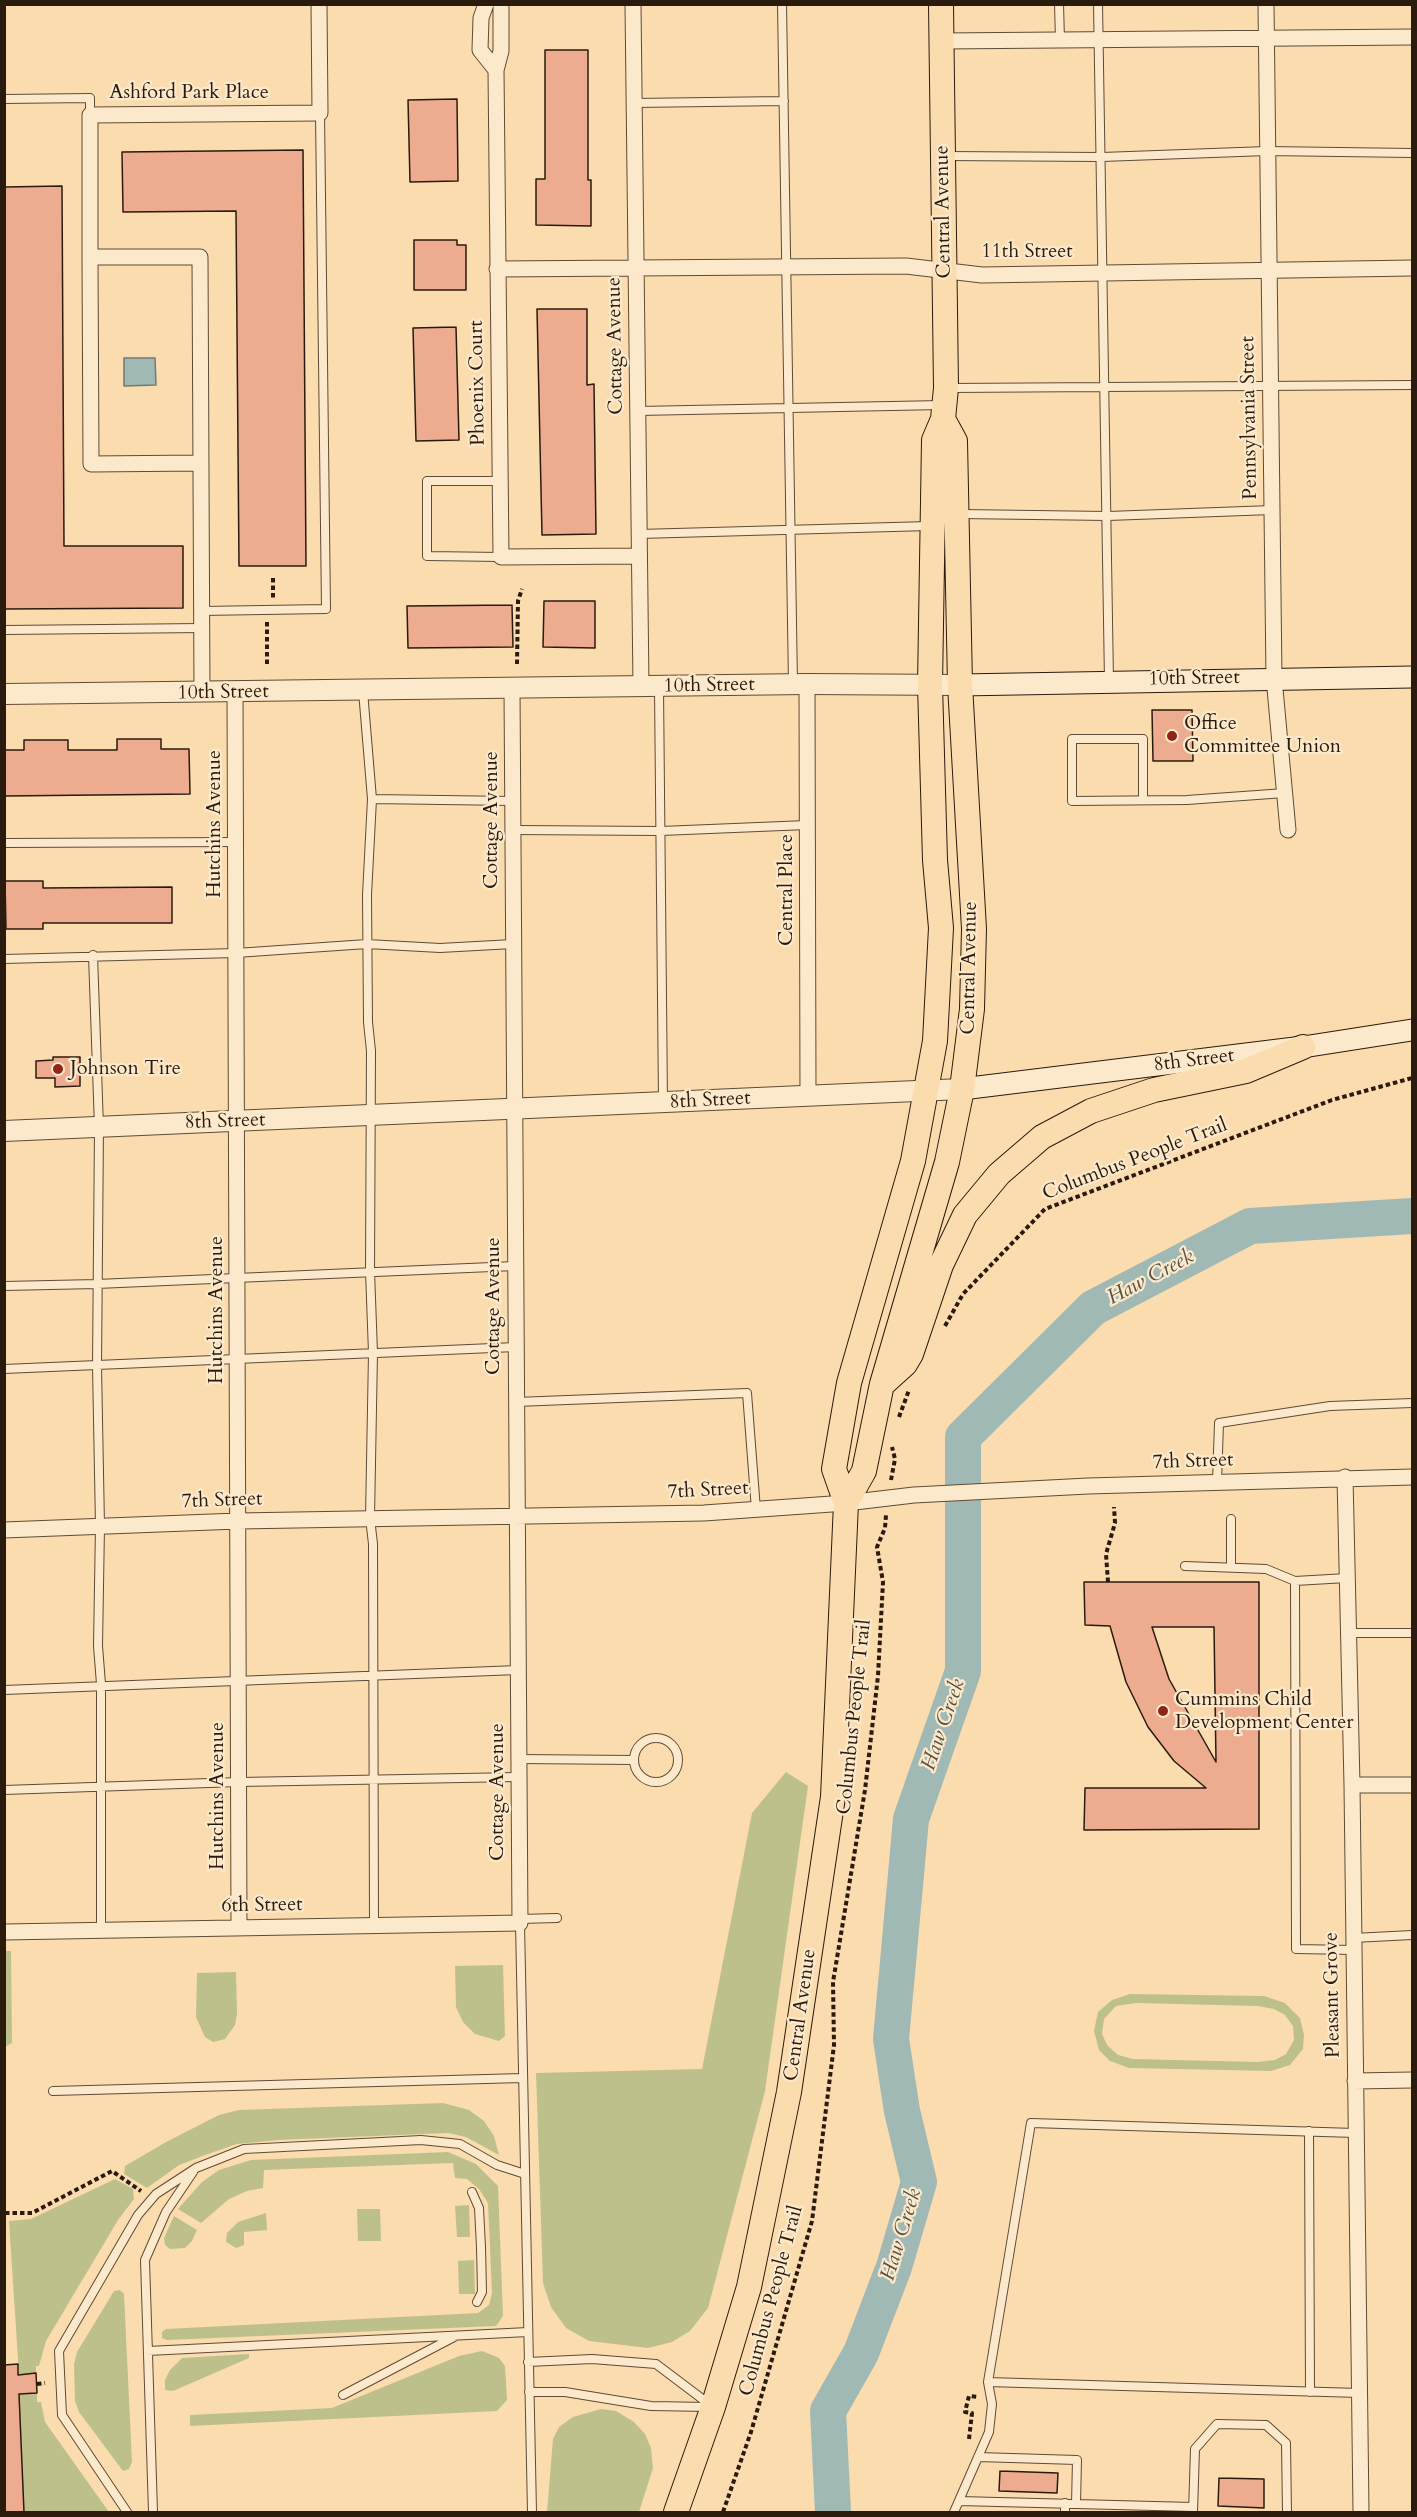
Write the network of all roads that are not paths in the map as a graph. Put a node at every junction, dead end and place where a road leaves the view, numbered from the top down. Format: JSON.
{"nodes":[{"id":1,"x":320,"y":4,"type":"edge"},
{"id":2,"x":486,"y":4,"type":"edge"},
{"id":3,"x":501,"y":4,"type":"edge"},
{"id":4,"x":633,"y":4,"type":"edge"},
{"id":5,"x":782,"y":4,"type":"edge"},
{"id":6,"x":941,"y":4,"type":"edge"},
{"id":7,"x":1059,"y":4,"type":"edge"},
{"id":8,"x":1098,"y":4,"type":"edge"},
{"id":9,"x":1266,"y":4,"type":"edge"},
{"id":10,"x":1413,"y":37,"type":"edge"},
{"id":11,"x":1266,"y":38,"type":"junction"},
{"id":12,"x":1099,"y":39,"type":"junction"},
{"id":13,"x":1060,"y":40,"type":"junction"},
{"id":14,"x":941,"y":41,"type":"junction"},
{"id":15,"x":496,"y":70,"type":"junction"},
{"id":16,"x":4,"y":99,"type":"edge"},
{"id":17,"x":784,"y":100,"type":"junction"},
{"id":18,"x":634,"y":103,"type":"junction"},
{"id":19,"x":320,"y":113,"type":"junction"},
{"id":20,"x":90,"y":115,"type":"junction"},
{"id":21,"x":1267,"y":151,"type":"junction"},
{"id":22,"x":1413,"y":153,"type":"edge"},
{"id":23,"x":943,"y":156,"type":"junction"},
{"id":24,"x":1102,"y":157,"type":"junction"},
{"id":25,"x":90,"y":257,"type":"junction"},
{"id":26,"x":787,"y":267,"type":"junction"},
{"id":27,"x":636,"y":268,"type":"junction"},
{"id":28,"x":1413,"y":268,"type":"edge"},
{"id":29,"x":497,"y":269,"type":"junction"},
{"id":30,"x":945,"y":270,"type":"junction"},
{"id":31,"x":1269,"y":272,"type":"junction"},
{"id":32,"x":1104,"y":273,"type":"junction"},
{"id":33,"x":1270,"y":385,"type":"junction"},
{"id":34,"x":1413,"y":385,"type":"edge"},
{"id":35,"x":1105,"y":388,"type":"junction"},
{"id":36,"x":944,"y":404,"type":"junction"},
{"id":37,"x":788,"y":408,"type":"junction"},
{"id":38,"x":638,"y":411,"type":"junction"},
{"id":39,"x":200,"y":463,"type":"junction"},
{"id":40,"x":500,"y":481,"type":"junction"},
{"id":41,"x":1272,"y":510,"type":"junction"},
{"id":42,"x":956,"y":514,"type":"junction"},
{"id":43,"x":1108,"y":516,"type":"junction"},
{"id":44,"x":933,"y":526,"type":"junction"},
{"id":45,"x":790,"y":529,"type":"junction"},
{"id":46,"x":639,"y":534,"type":"junction"},
{"id":47,"x":639,"y":556,"type":"junction"},
{"id":48,"x":501,"y":557,"type":"junction"},
{"id":49,"x":201,"y":611,"type":"junction"},
{"id":50,"x":202,"y":628,"type":"junction"},
{"id":51,"x":4,"y":630,"type":"edge"},
{"id":52,"x":1413,"y":677,"type":"edge"},
{"id":53,"x":1274,"y":678,"type":"junction"},
{"id":54,"x":1109,"y":681,"type":"junction"},
{"id":55,"x":800,"y":684,"type":"junction"},
{"id":56,"x":930,"y":685,"type":"junction"},
{"id":57,"x":960,"y":685,"type":"junction"},
{"id":58,"x":650,"y":687,"type":"junction"},
{"id":59,"x":512,"y":689,"type":"junction"},
{"id":60,"x":363,"y":691,"type":"junction"},
{"id":61,"x":202,"y":693,"type":"junction"},
{"id":62,"x":235,"y":693,"type":"junction"},
{"id":63,"x":4,"y":694,"type":"edge"},
{"id":64,"x":1285,"y":793,"type":"junction"},
{"id":65,"x":372,"y":799,"type":"junction"},
{"id":66,"x":1143,"y":800,"type":"junction"},
{"id":67,"x":512,"y":801,"type":"junction"},
{"id":68,"x":807,"y":825,"type":"junction"},
{"id":69,"x":513,"y":830,"type":"junction"},
{"id":70,"x":1288,"y":830,"type":"dead end"},
{"id":71,"x":661,"y":831,"type":"junction"},
{"id":72,"x":236,"y":842,"type":"junction"},
{"id":73,"x":4,"y":843,"type":"edge"},
{"id":74,"x":367,"y":944,"type":"junction"},
{"id":75,"x":513,"y":944,"type":"junction"},
{"id":76,"x":236,"y":953,"type":"junction"},
{"id":77,"x":93,"y":955,"type":"junction"},
{"id":78,"x":4,"y":959,"type":"edge"},
{"id":79,"x":1413,"y":1030,"type":"edge"},
{"id":80,"x":1303,"y":1047,"type":"junction"},
{"id":81,"x":962,"y":1089,"type":"junction"},
{"id":82,"x":927,"y":1091,"type":"junction"},
{"id":83,"x":808,"y":1097,"type":"junction"},
{"id":84,"x":663,"y":1103,"type":"junction"},
{"id":85,"x":515,"y":1110,"type":"junction"},
{"id":86,"x":371,"y":1116,"type":"junction"},
{"id":87,"x":237,"y":1122,"type":"junction"},
{"id":88,"x":99,"y":1127,"type":"junction"},
{"id":89,"x":4,"y":1131,"type":"edge"},
{"id":90,"x":515,"y":1266,"type":"junction"},
{"id":91,"x":370,"y":1271,"type":"junction"},
{"id":92,"x":237,"y":1276,"type":"junction"},
{"id":93,"x":96,"y":1284,"type":"junction"},
{"id":94,"x":4,"y":1286,"type":"edge"},
{"id":95,"x":516,"y":1347,"type":"junction"},
{"id":96,"x":373,"y":1353,"type":"junction"},
{"id":97,"x":238,"y":1358,"type":"junction"},
{"id":98,"x":96,"y":1366,"type":"junction"},
{"id":99,"x":4,"y":1368,"type":"edge"},
{"id":100,"x":882,"y":1384,"type":"junction"},
{"id":101,"x":516,"y":1402,"type":"junction"},
{"id":102,"x":1413,"y":1403,"type":"edge"},
{"id":103,"x":1345,"y":1478,"type":"junction"},
{"id":104,"x":1413,"y":1478,"type":"edge"},
{"id":105,"x":1217,"y":1482,"type":"junction"},
{"id":106,"x":846,"y":1503,"type":"junction"},
{"id":107,"x":756,"y":1509,"type":"junction"},
{"id":108,"x":516,"y":1515,"type":"junction"},
{"id":109,"x":370,"y":1518,"type":"junction"},
{"id":110,"x":1231,"y":1519,"type":"dead end"},
{"id":111,"x":238,"y":1521,"type":"junction"},
{"id":112,"x":100,"y":1526,"type":"junction"},
{"id":113,"x":4,"y":1530,"type":"edge"},
{"id":114,"x":1185,"y":1566,"type":"dead end"},
{"id":115,"x":1231,"y":1566,"type":"junction"},
{"id":116,"x":1347,"y":1578,"type":"junction"},
{"id":117,"x":1295,"y":1581,"type":"junction"},
{"id":118,"x":1349,"y":1633,"type":"junction"},
{"id":119,"x":1413,"y":1633,"type":"edge"},
{"id":120,"x":518,"y":1670,"type":"junction"},
{"id":121,"x":372,"y":1675,"type":"junction"},
{"id":122,"x":238,"y":1680,"type":"junction"},
{"id":123,"x":101,"y":1684,"type":"junction"},
{"id":124,"x":4,"y":1690,"type":"edge"},
{"id":125,"x":518,"y":1760,"type":"junction"},
{"id":126,"x":634,"y":1760,"type":"junction"},
{"id":127,"x":518,"y":1777,"type":"junction"},
{"id":128,"x":374,"y":1780,"type":"junction"},
{"id":129,"x":239,"y":1782,"type":"junction"},
{"id":130,"x":1352,"y":1785,"type":"junction"},
{"id":131,"x":1413,"y":1785,"type":"edge"},
{"id":132,"x":101,"y":1788,"type":"junction"},
{"id":133,"x":4,"y":1790,"type":"edge"},
{"id":134,"x":557,"y":1918,"type":"dead end"},
{"id":135,"x":519,"y":1921,"type":"junction"},
{"id":136,"x":374,"y":1925,"type":"junction"},
{"id":137,"x":239,"y":1927,"type":"junction"},
{"id":138,"x":101,"y":1931,"type":"junction"},
{"id":139,"x":4,"y":1932,"type":"edge"},
{"id":140,"x":1413,"y":1935,"type":"edge"},
{"id":141,"x":1353,"y":1944,"type":"junction"},
{"id":142,"x":522,"y":2078,"type":"junction"},
{"id":143,"x":1413,"y":2080,"type":"edge"},
{"id":144,"x":1354,"y":2081,"type":"junction"},
{"id":145,"x":53,"y":2091,"type":"dead end"},
{"id":146,"x":1309,"y":2131,"type":"junction"},
{"id":147,"x":1355,"y":2133,"type":"junction"},
{"id":148,"x":196,"y":2168,"type":"junction"},
{"id":149,"x":525,"y":2174,"type":"junction"},
{"id":150,"x":472,"y":2192,"type":"dead end"},
{"id":151,"x":477,"y":2302,"type":"dead end"},
{"id":152,"x":528,"y":2332,"type":"junction"},
{"id":153,"x":456,"y":2336,"type":"junction"},
{"id":154,"x":148,"y":2351,"type":"junction"},
{"id":155,"x":528,"y":2362,"type":"junction"},
{"id":156,"x":988,"y":2382,"type":"junction"},
{"id":157,"x":529,"y":2392,"type":"junction"},
{"id":158,"x":1310,"y":2392,"type":"junction"},
{"id":159,"x":1359,"y":2393,"type":"junction"},
{"id":160,"x":344,"y":2395,"type":"dead end"},
{"id":161,"x":713,"y":2407,"type":"junction"},
{"id":162,"x":978,"y":2457,"type":"junction"},
{"id":163,"x":959,"y":2501,"type":"junction"},
{"id":164,"x":1065,"y":2503,"type":"junction"},
{"id":165,"x":1076,"y":2504,"type":"junction"},
{"id":166,"x":1193,"y":2510,"type":"edge"},
{"id":167,"x":127,"y":2512,"type":"edge"},
{"id":168,"x":153,"y":2512,"type":"edge"},
{"id":169,"x":532,"y":2512,"type":"edge"},
{"id":170,"x":676,"y":2512,"type":"edge"},
{"id":171,"x":954,"y":2512,"type":"edge"},
{"id":172,"x":1065,"y":2512,"type":"edge"},
{"id":173,"x":1287,"y":2512,"type":"edge"},
{"id":174,"x":1361,"y":2512,"type":"edge"}],
"edges":[{"from":1,"to":19,"type":"street"},
{"from":2,"to":15,"type":"street"},
{"from":3,"to":15,"type":"street","name":"Phoenix Court"},
{"from":4,"to":18,"type":"street","name":"Cottage Avenue"},
{"from":5,"to":17,"type":"lane"},
{"from":6,"to":14,"type":"main road","name":"Central Avenue"},
{"from":7,"to":13,"type":"lane"},
{"from":8,"to":12,"type":"lane"},
{"from":9,"to":11,"type":"street","name":"Pennsylvania Street"},
{"from":10,"to":11,"type":"street"},
{"from":11,"to":12,"type":"street"},
{"from":11,"to":21,"type":"street","name":"Pennsylvania Street"},
{"from":12,"to":13,"type":"street"},
{"from":12,"to":24,"type":"lane"},
{"from":13,"to":14,"type":"street"},
{"from":14,"to":23,"type":"main road","name":"Central Avenue"},
{"from":15,"to":29,"type":"street","name":"Phoenix Court"},
{"from":16,"to":20,"type":"lane"},
{"from":17,"to":18,"type":"lane"},
{"from":17,"to":26,"type":"lane"},
{"from":18,"to":27,"type":"street","name":"Cottage Avenue"},
{"from":19,"to":20,"type":"street","name":"Ashford Park Place"},
{"from":19,"to":49,"type":"lane"},
{"from":20,"to":25,"type":"street","name":"Ashford Park Place"},
{"from":21,"to":22,"type":"lane"},
{"from":21,"to":24,"type":"lane"},
{"from":21,"to":31,"type":"street","name":"Pennsylvania Street"},
{"from":23,"to":24,"type":"lane"},
{"from":23,"to":30,"type":"main road","name":"Central Avenue"},
{"from":24,"to":32,"type":"lane"},
{"from":25,"to":39,"type":"street","name":"Ashford Park Place"},
{"from":25,"to":39,"type":"street"},
{"from":26,"to":27,"type":"street","name":"11th Street"},
{"from":26,"to":30,"type":"street","name":"11th Street"},
{"from":26,"to":37,"type":"lane"},
{"from":27,"to":29,"type":"street","name":"11th Street"},
{"from":27,"to":38,"type":"street","name":"Cottage Avenue"},
{"from":28,"to":31,"type":"street","name":"11th Street"},
{"from":29,"to":40,"type":"street","name":"Phoenix Court"},
{"from":30,"to":32,"type":"street","name":"11th Street"},
{"from":30,"to":36,"type":"main road","name":"Central Avenue"},
{"from":31,"to":32,"type":"street","name":"11th Street"},
{"from":31,"to":33,"type":"street","name":"Pennsylvania Street"},
{"from":32,"to":35,"type":"lane"},
{"from":33,"to":34,"type":"lane"},
{"from":33,"to":35,"type":"lane"},
{"from":33,"to":41,"type":"street","name":"Pennsylvania Street"},
{"from":35,"to":36,"type":"lane"},
{"from":35,"to":43,"type":"lane"},
{"from":36,"to":37,"type":"lane"},
{"from":36,"to":42,"type":"main road","name":"Central Avenue"},
{"from":36,"to":44,"type":"main road","name":"Central Avenue"},
{"from":37,"to":38,"type":"lane"},
{"from":37,"to":45,"type":"lane"},
{"from":38,"to":46,"type":"street","name":"Cottage Avenue"},
{"from":39,"to":49,"type":"street"},
{"from":40,"to":48,"type":"street","name":"Phoenix Court"},
{"from":40,"to":48,"type":"lane"},
{"from":41,"to":43,"type":"lane"},
{"from":41,"to":53,"type":"street","name":"Pennsylvania Street"},
{"from":42,"to":43,"type":"lane"},
{"from":42,"to":57,"type":"main road","name":"Central Avenue"},
{"from":43,"to":54,"type":"lane"},
{"from":44,"to":45,"type":"lane"},
{"from":44,"to":56,"type":"main road","name":"Central Avenue"},
{"from":45,"to":46,"type":"lane"},
{"from":45,"to":55,"type":"lane"},
{"from":46,"to":47,"type":"street","name":"Cottage Avenue"},
{"from":47,"to":48,"type":"street"},
{"from":47,"to":58,"type":"street","name":"Cottage Avenue"},
{"from":49,"to":50,"type":"street"},
{"from":50,"to":51,"type":"lane"},
{"from":50,"to":61,"type":"street"},
{"from":52,"to":53,"type":"main road","name":"10th Street"},
{"from":53,"to":54,"type":"main road","name":"10th Street"},
{"from":53,"to":64,"type":"street","name":"Pennsylvania Street"},
{"from":54,"to":57,"type":"main road","name":"10th Street"},
{"from":55,"to":56,"type":"street","name":"10th Street"},
{"from":55,"to":58,"type":"street","name":"10th Street"},
{"from":55,"to":68,"type":"street","name":"Central Place"},
{"from":56,"to":57,"type":"street","name":"10th Street"},
{"from":56,"to":82,"type":"main road","name":"Central Avenue"},
{"from":57,"to":81,"type":"main road","name":"Central Avenue"},
{"from":58,"to":59,"type":"street","name":"10th Street"},
{"from":58,"to":71,"type":"lane"},
{"from":59,"to":60,"type":"street","name":"10th Street"},
{"from":59,"to":67,"type":"street","name":"Cottage Avenue"},
{"from":60,"to":62,"type":"street","name":"10th Street"},
{"from":60,"to":65,"type":"lane"},
{"from":61,"to":62,"type":"street","name":"10th Street"},
{"from":61,"to":63,"type":"street","name":"10th Street"},
{"from":62,"to":72,"type":"street","name":"Hutchins Avenue"},
{"from":64,"to":66,"type":"lane"},
{"from":64,"to":70,"type":"street","name":"Pennsylvania Street"},
{"from":65,"to":67,"type":"lane"},
{"from":65,"to":74,"type":"lane"},
{"from":66,"to":66,"type":"lane"},
{"from":67,"to":69,"type":"street","name":"Cottage Avenue"},
{"from":68,"to":71,"type":"lane"},
{"from":68,"to":83,"type":"street","name":"Central Place"},
{"from":69,"to":71,"type":"lane"},
{"from":69,"to":75,"type":"street","name":"Cottage Avenue"},
{"from":71,"to":84,"type":"lane"},
{"from":72,"to":73,"type":"lane"},
{"from":72,"to":76,"type":"street","name":"Hutchins Avenue"},
{"from":74,"to":75,"type":"lane"},
{"from":74,"to":76,"type":"lane"},
{"from":74,"to":86,"type":"lane"},
{"from":75,"to":85,"type":"street","name":"Cottage Avenue"},
{"from":76,"to":77,"type":"lane"},
{"from":76,"to":87,"type":"street","name":"Hutchins Avenue"},
{"from":77,"to":78,"type":"lane"},
{"from":77,"to":88,"type":"lane"},
{"from":79,"to":80,"type":"main road","name":"8th Street"},
{"from":80,"to":81,"type":"main road","name":"8th Street"},
{"from":80,"to":100,"type":"main road"},
{"from":81,"to":82,"type":"street","name":"8th Street"},
{"from":81,"to":100,"type":"main road","name":"Central Avenue"},
{"from":82,"to":83,"type":"street","name":"8th Street"},
{"from":82,"to":106,"type":"main road","name":"Central Avenue"},
{"from":83,"to":84,"type":"street","name":"8th Street"},
{"from":84,"to":85,"type":"street","name":"8th Street"},
{"from":85,"to":86,"type":"street","name":"8th Street"},
{"from":85,"to":90,"type":"street","name":"Cottage Avenue"},
{"from":86,"to":87,"type":"street","name":"8th Street"},
{"from":86,"to":91,"type":"lane"},
{"from":87,"to":88,"type":"street","name":"8th Street"},
{"from":87,"to":92,"type":"street","name":"Hutchins Avenue"},
{"from":88,"to":89,"type":"street","name":"8th Street"},
{"from":88,"to":93,"type":"lane"},
{"from":90,"to":91,"type":"lane"},
{"from":90,"to":95,"type":"street","name":"Cottage Avenue"},
{"from":91,"to":92,"type":"lane"},
{"from":91,"to":96,"type":"lane"},
{"from":92,"to":93,"type":"lane"},
{"from":92,"to":97,"type":"street","name":"Hutchins Avenue"},
{"from":93,"to":94,"type":"lane"},
{"from":93,"to":98,"type":"lane"},
{"from":95,"to":96,"type":"lane"},
{"from":95,"to":101,"type":"street","name":"Cottage Avenue"},
{"from":96,"to":97,"type":"lane"},
{"from":96,"to":109,"type":"lane"},
{"from":97,"to":98,"type":"lane"},
{"from":97,"to":111,"type":"street","name":"Hutchins Avenue"},
{"from":98,"to":99,"type":"lane"},
{"from":98,"to":112,"type":"lane"},
{"from":100,"to":106,"type":"main road","name":"Central Avenue"},
{"from":101,"to":107,"type":"lane"},
{"from":101,"to":108,"type":"street","name":"Cottage Avenue"},
{"from":102,"to":105,"type":"lane"},
{"from":103,"to":104,"type":"street","name":"7th Street"},
{"from":103,"to":105,"type":"street","name":"7th Street"},
{"from":103,"to":116,"type":"street","name":"Pleasant Grove"},
{"from":105,"to":106,"type":"street","name":"7th Street"},
{"from":106,"to":107,"type":"street","name":"7th Street"},
{"from":106,"to":161,"type":"main road","name":"Central Avenue"},
{"from":107,"to":108,"type":"street","name":"7th Street"},
{"from":108,"to":109,"type":"street","name":"7th Street"},
{"from":108,"to":120,"type":"street","name":"Cottage Avenue"},
{"from":109,"to":111,"type":"street","name":"7th Street"},
{"from":109,"to":121,"type":"lane"},
{"from":110,"to":115,"type":"lane"},
{"from":111,"to":112,"type":"street","name":"7th Street"},
{"from":111,"to":122,"type":"street","name":"Hutchins Avenue"},
{"from":112,"to":113,"type":"street","name":"7th Street"},
{"from":112,"to":123,"type":"lane"},
{"from":114,"to":115,"type":"lane"},
{"from":115,"to":117,"type":"lane"},
{"from":116,"to":117,"type":"lane"},
{"from":116,"to":118,"type":"street","name":"Pleasant Grove"},
{"from":117,"to":141,"type":"lane"},
{"from":118,"to":119,"type":"lane"},
{"from":118,"to":130,"type":"street","name":"Pleasant Grove"},
{"from":120,"to":121,"type":"lane"},
{"from":120,"to":125,"type":"street","name":"Cottage Avenue"},
{"from":121,"to":122,"type":"lane"},
{"from":121,"to":128,"type":"lane"},
{"from":122,"to":123,"type":"lane"},
{"from":122,"to":129,"type":"street","name":"Hutchins Avenue"},
{"from":123,"to":124,"type":"lane"},
{"from":123,"to":132,"type":"lane"},
{"from":125,"to":126,"type":"lane"},
{"from":125,"to":127,"type":"street","name":"Cottage Avenue"},
{"from":126,"to":126,"type":"lane"},
{"from":127,"to":128,"type":"lane"},
{"from":127,"to":135,"type":"street","name":"Cottage Avenue"},
{"from":128,"to":129,"type":"lane"},
{"from":128,"to":136,"type":"lane"},
{"from":129,"to":132,"type":"lane"},
{"from":129,"to":137,"type":"street","name":"Hutchins Avenue"},
{"from":130,"to":131,"type":"street"},
{"from":130,"to":141,"type":"street","name":"Pleasant Grove"},
{"from":132,"to":133,"type":"lane"},
{"from":132,"to":138,"type":"lane"},
{"from":134,"to":135,"type":"lane"},
{"from":135,"to":136,"type":"street","name":"6th Street"},
{"from":135,"to":142,"type":"lane"},
{"from":136,"to":137,"type":"street","name":"6th Street"},
{"from":137,"to":138,"type":"street","name":"6th Street"},
{"from":138,"to":139,"type":"street","name":"6th Street"},
{"from":140,"to":141,"type":"lane"},
{"from":141,"to":144,"type":"street","name":"Pleasant Grove"},
{"from":142,"to":145,"type":"lane"},
{"from":142,"to":149,"type":"lane"},
{"from":143,"to":144,"type":"street"},
{"from":144,"to":147,"type":"street","name":"Pleasant Grove"},
{"from":146,"to":147,"type":"lane"},
{"from":146,"to":156,"type":"lane"},
{"from":146,"to":158,"type":"lane"},
{"from":147,"to":159,"type":"street","name":"Pleasant Grove"},
{"from":148,"to":149,"type":"lane"},
{"from":148,"to":154,"type":"lane"},
{"from":148,"to":167,"type":"lane"},
{"from":149,"to":152,"type":"lane"},
{"from":150,"to":151,"type":"lane"},
{"from":152,"to":153,"type":"lane"},
{"from":152,"to":155,"type":"lane"},
{"from":153,"to":154,"type":"lane"},
{"from":153,"to":160,"type":"lane"},
{"from":154,"to":168,"type":"lane"},
{"from":155,"to":157,"type":"lane"},
{"from":155,"to":161,"type":"lane"},
{"from":156,"to":158,"type":"lane"},
{"from":156,"to":162,"type":"lane"},
{"from":157,"to":161,"type":"lane"},
{"from":157,"to":169,"type":"lane"},
{"from":158,"to":159,"type":"lane"},
{"from":159,"to":174,"type":"street","name":"Pleasant Grove"},
{"from":161,"to":170,"type":"main road","name":"Central Avenue"},
{"from":162,"to":163,"type":"lane"},
{"from":162,"to":165,"type":"lane"},
{"from":163,"to":164,"type":"lane"},
{"from":163,"to":171,"type":"lane"},
{"from":164,"to":165,"type":"lane"},
{"from":164,"to":172,"type":"lane"},
{"from":165,"to":166,"type":"lane"},
{"from":166,"to":173,"type":"lane"}]}
